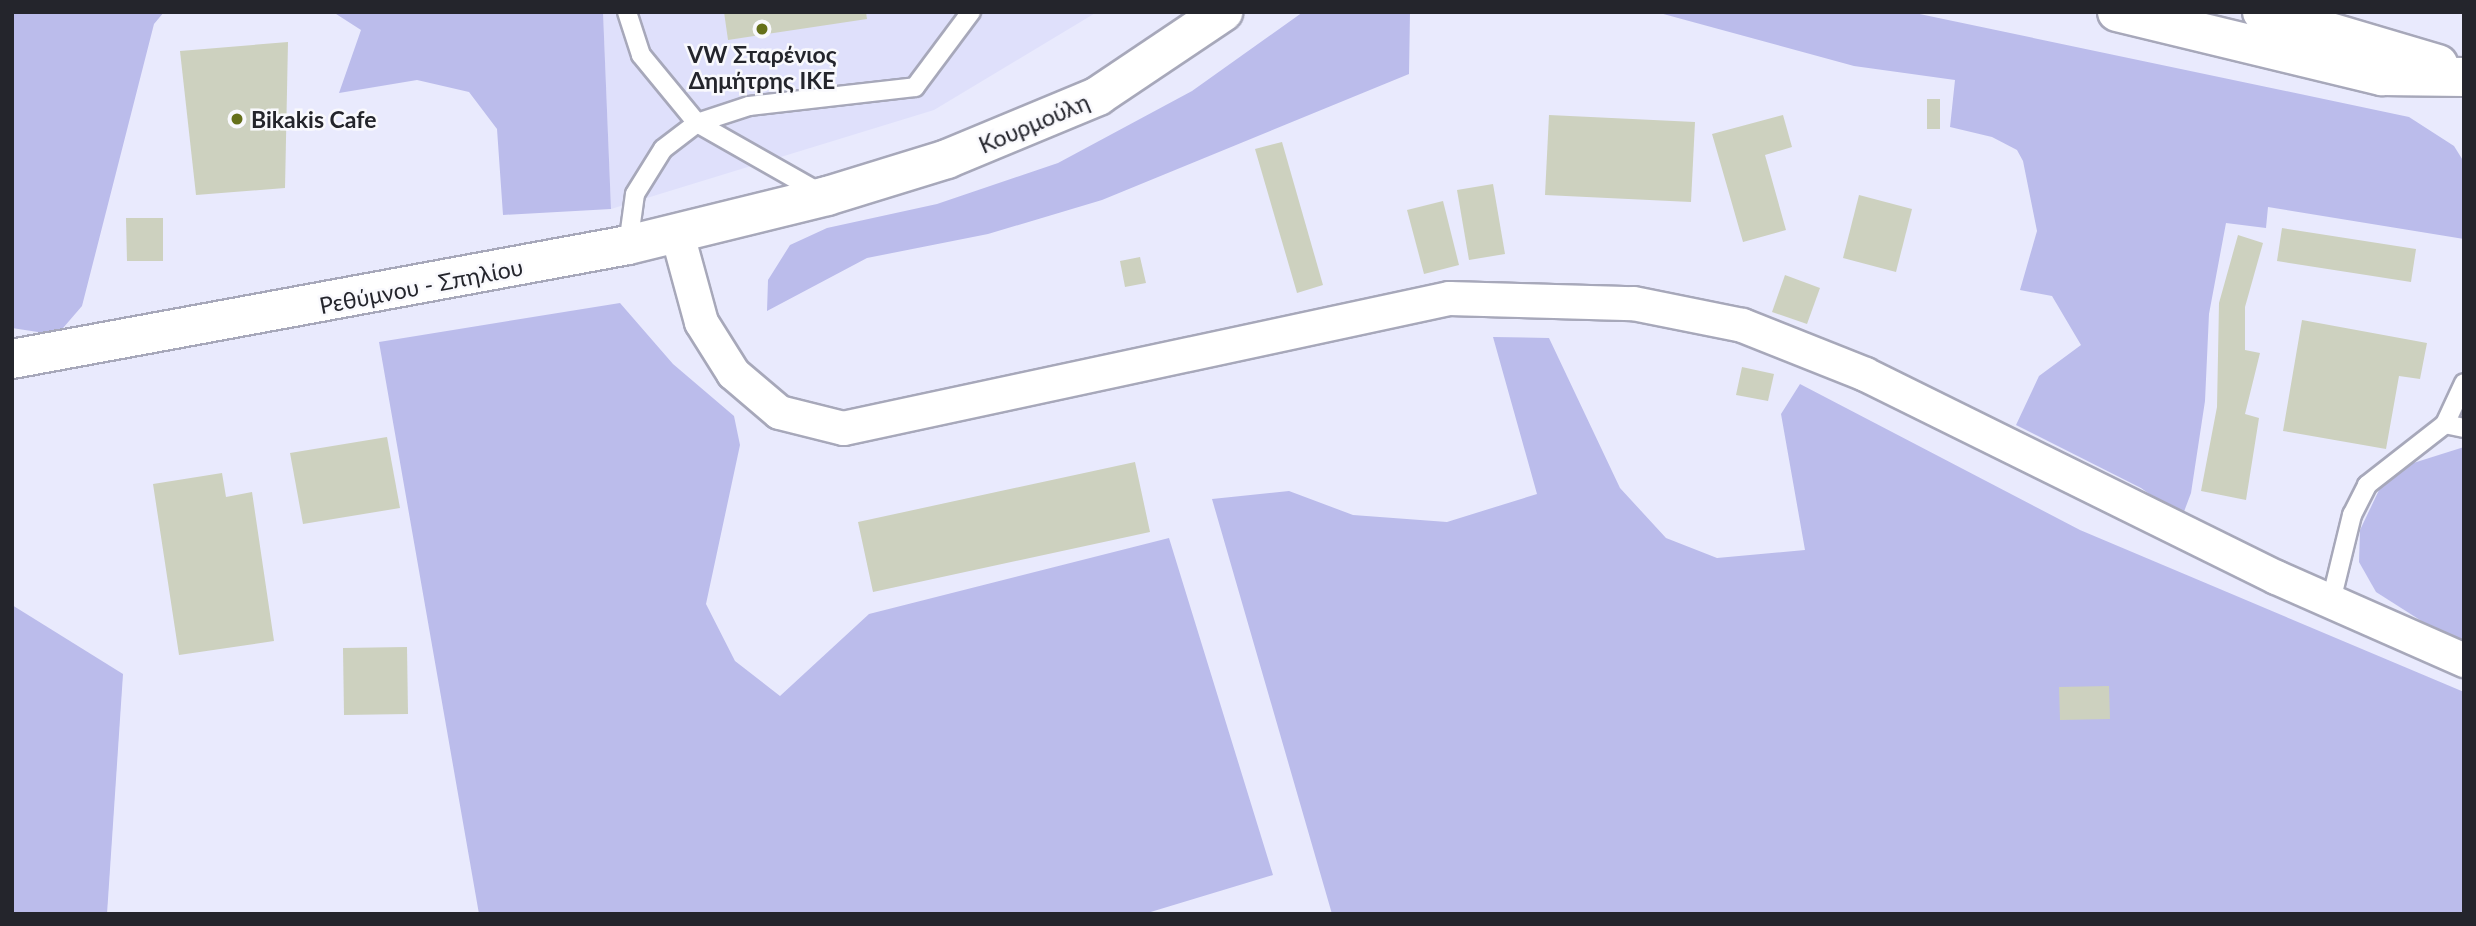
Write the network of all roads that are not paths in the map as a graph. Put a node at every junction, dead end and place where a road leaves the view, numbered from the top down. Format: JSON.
{"nodes":[{"id":1,"x":627,"y":12,"type":"edge"},
{"id":2,"x":971,"y":12,"type":"edge"},
{"id":3,"x":1223,"y":12,"type":"edge"},
{"id":4,"x":2117,"y":12,"type":"edge"},
{"id":5,"x":2262,"y":12,"type":"edge"},
{"id":6,"x":2464,"y":71,"type":"edge"},
{"id":7,"x":2464,"y":77,"type":"edge"},
{"id":8,"x":697,"y":123,"type":"junction"},
{"id":9,"x":827,"y":196,"type":"junction"},
{"id":10,"x":677,"y":234,"type":"junction"},
{"id":11,"x":628,"y":245,"type":"junction"},
{"id":12,"x":12,"y":359,"type":"edge"},
{"id":13,"x":2464,"y":383,"type":"edge"},
{"id":14,"x":2445,"y":424,"type":"junction"},
{"id":15,"x":2464,"y":428,"type":"edge"},
{"id":16,"x":2331,"y":601,"type":"junction"},
{"id":17,"x":2464,"y":660,"type":"edge"}],
"edges":[{"from":1,"to":8,"type":"lane"},
{"from":2,"to":8,"type":"lane"},
{"from":3,"to":9,"type":"main road","name":"Κουρμούλη"},
{"from":4,"to":7,"type":"main road"},
{"from":5,"to":6,"type":"main road"},
{"from":8,"to":9,"type":"lane"},
{"from":8,"to":11,"type":"lane"},
{"from":9,"to":10,"type":"main road","name":"Ρεθύμνου - Σπηλίου"},
{"from":10,"to":11,"type":"main road","name":"Ρεθύμνου - Σπηλίου"},
{"from":10,"to":16,"type":"street"},
{"from":11,"to":12,"type":"main road","name":"Ρεθύμνου - Σπηλίου"},
{"from":13,"to":14,"type":"lane"},
{"from":14,"to":15,"type":"lane"},
{"from":14,"to":16,"type":"lane"},
{"from":16,"to":17,"type":"street"}]}
